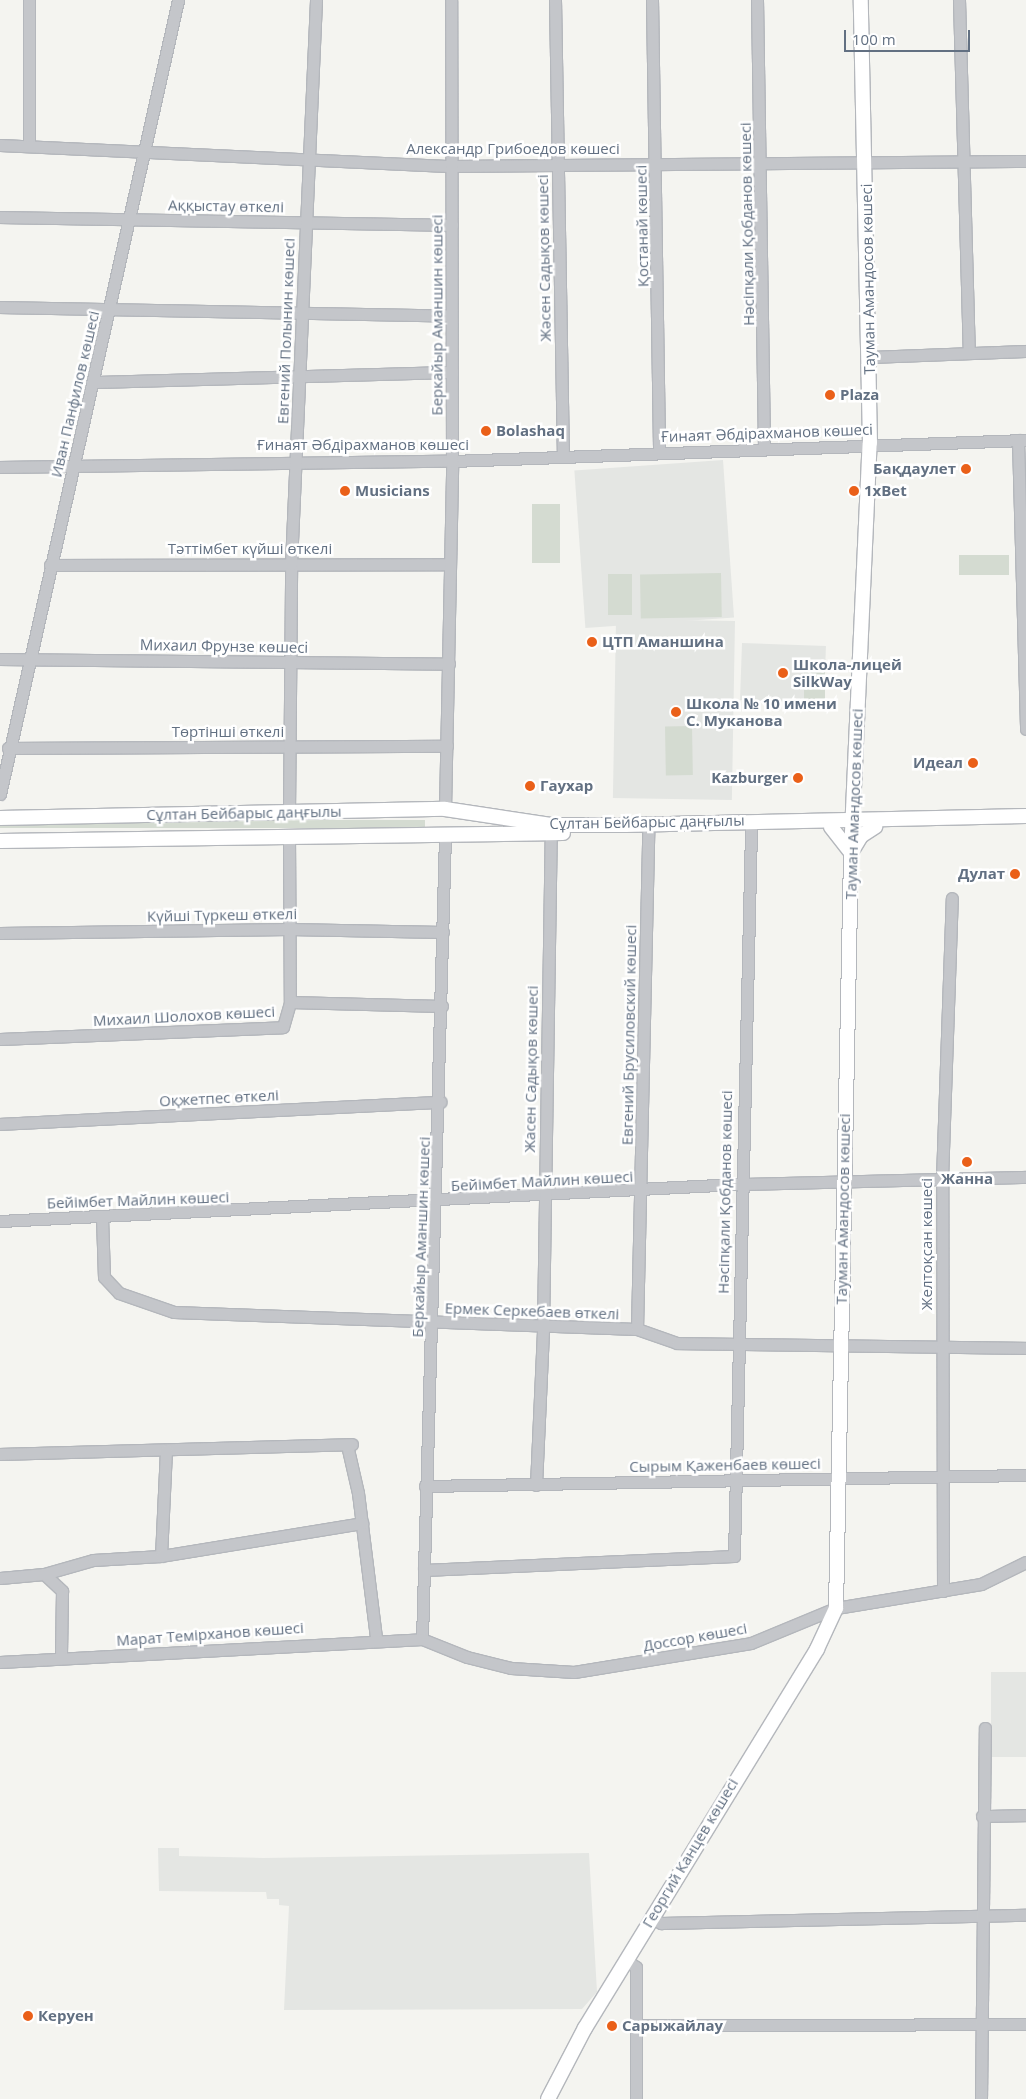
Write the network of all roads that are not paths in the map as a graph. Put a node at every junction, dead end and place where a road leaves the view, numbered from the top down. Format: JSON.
{"nodes":[{"id":1,"x":29,"y":0,"type":"edge"},
{"id":2,"x":178,"y":0,"type":"edge"},
{"id":3,"x":316,"y":0,"type":"edge"},
{"id":4,"x":451,"y":0,"type":"edge"},
{"id":5,"x":554,"y":0,"type":"edge"},
{"id":6,"x":652,"y":0,"type":"edge"},
{"id":7,"x":758,"y":0,"type":"edge"},
{"id":8,"x":861,"y":0,"type":"edge"},
{"id":9,"x":959,"y":0,"type":"edge"},
{"id":10,"x":0,"y":144,"type":"edge"},
{"id":11,"x":29,"y":146,"type":"junction"},
{"id":12,"x":143,"y":151,"type":"junction"},
{"id":13,"x":309,"y":159,"type":"junction"},
{"id":14,"x":1026,"y":161,"type":"edge"},
{"id":15,"x":762,"y":163,"type":"junction"},
{"id":16,"x":866,"y":163,"type":"junction"},
{"id":17,"x":964,"y":163,"type":"junction"},
{"id":18,"x":657,"y":164,"type":"junction"},
{"id":19,"x":453,"y":166,"type":"junction"},
{"id":20,"x":557,"y":167,"type":"junction"},
{"id":21,"x":0,"y":217,"type":"edge"},
{"id":22,"x":130,"y":219,"type":"junction"},
{"id":23,"x":306,"y":222,"type":"junction"},
{"id":24,"x":452,"y":225,"type":"junction"},
{"id":25,"x":0,"y":307,"type":"edge"},
{"id":26,"x":110,"y":308,"type":"junction"},
{"id":27,"x":302,"y":315,"type":"junction"},
{"id":28,"x":451,"y":316,"type":"junction"},
{"id":29,"x":1026,"y":351,"type":"edge"},
{"id":30,"x":969,"y":352,"type":"junction"},
{"id":31,"x":870,"y":357,"type":"junction"},
{"id":32,"x":452,"y":372,"type":"junction"},
{"id":33,"x":299,"y":376,"type":"junction"},
{"id":34,"x":93,"y":382,"type":"junction"},
{"id":35,"x":1022,"y":440,"type":"edge"},
{"id":36,"x":870,"y":443,"type":"junction"},
{"id":37,"x":764,"y":447,"type":"junction"},
{"id":38,"x":660,"y":452,"type":"junction"},
{"id":39,"x":563,"y":456,"type":"junction"},
{"id":40,"x":296,"y":460,"type":"junction"},
{"id":41,"x":452,"y":461,"type":"junction"},
{"id":42,"x":74,"y":465,"type":"junction"},
{"id":43,"x":0,"y":467,"type":"edge"},
{"id":44,"x":291,"y":564,"type":"junction"},
{"id":45,"x":450,"y":564,"type":"junction"},
{"id":46,"x":50,"y":565,"type":"junction"},
{"id":47,"x":0,"y":659,"type":"edge"},
{"id":48,"x":28,"y":659,"type":"junction"},
{"id":49,"x":290,"y":662,"type":"junction"},
{"id":50,"x":448,"y":664,"type":"junction"},
{"id":51,"x":1026,"y":729,"type":"edge"},
{"id":52,"x":447,"y":746,"type":"junction"},
{"id":53,"x":290,"y":747,"type":"junction"},
{"id":54,"x":8,"y":748,"type":"junction"},
{"id":55,"x":854,"y":786,"type":"junction"},
{"id":56,"x":0,"y":794,"type":"edge"},
{"id":57,"x":445,"y":809,"type":"junction"},
{"id":58,"x":469,"y":812,"type":"junction"},
{"id":59,"x":289,"y":813,"type":"junction"},
{"id":60,"x":1026,"y":816,"type":"edge"},
{"id":61,"x":0,"y":818,"type":"edge"},
{"id":62,"x":852,"y":823,"type":"junction"},
{"id":63,"x":875,"y":823,"type":"junction"},
{"id":64,"x":831,"y":824,"type":"junction"},
{"id":65,"x":1026,"y":824,"type":"edge"},
{"id":66,"x":751,"y":829,"type":"junction"},
{"id":67,"x":648,"y":832,"type":"junction"},
{"id":68,"x":469,"y":833,"type":"junction"},
{"id":69,"x":551,"y":834,"type":"junction"},
{"id":70,"x":446,"y":835,"type":"junction"},
{"id":71,"x":289,"y":836,"type":"junction"},
{"id":72,"x":0,"y":841,"type":"edge"},
{"id":73,"x":851,"y":854,"type":"junction"},
{"id":74,"x":952,"y":898,"type":"dead end"},
{"id":75,"x":289,"y":928,"type":"junction"},
{"id":76,"x":444,"y":932,"type":"junction"},
{"id":77,"x":0,"y":933,"type":"edge"},
{"id":78,"x":290,"y":1002,"type":"junction"},
{"id":79,"x":442,"y":1006,"type":"junction"},
{"id":80,"x":0,"y":1039,"type":"edge"},
{"id":81,"x":440,"y":1102,"type":"junction"},
{"id":82,"x":0,"y":1124,"type":"edge"},
{"id":83,"x":1026,"y":1177,"type":"edge"},
{"id":84,"x":942,"y":1179,"type":"junction"},
{"id":85,"x":842,"y":1180,"type":"junction"},
{"id":86,"x":740,"y":1184,"type":"junction"},
{"id":87,"x":641,"y":1190,"type":"junction"},
{"id":88,"x":544,"y":1194,"type":"junction"},
{"id":89,"x":436,"y":1202,"type":"junction"},
{"id":90,"x":102,"y":1217,"type":"junction"},
{"id":91,"x":0,"y":1220,"type":"edge"},
{"id":92,"x":434,"y":1323,"type":"junction"},
{"id":93,"x":543,"y":1328,"type":"junction"},
{"id":94,"x":637,"y":1329,"type":"junction"},
{"id":95,"x":737,"y":1346,"type":"junction"},
{"id":96,"x":841,"y":1346,"type":"junction"},
{"id":97,"x":941,"y":1346,"type":"junction"},
{"id":98,"x":1026,"y":1348,"type":"edge"},
{"id":99,"x":166,"y":1450,"type":"junction"},
{"id":100,"x":0,"y":1454,"type":"edge"},
{"id":101,"x":1026,"y":1475,"type":"edge"},
{"id":102,"x":940,"y":1476,"type":"junction"},
{"id":103,"x":735,"y":1477,"type":"junction"},
{"id":104,"x":838,"y":1479,"type":"junction"},
{"id":105,"x":536,"y":1485,"type":"junction"},
{"id":106,"x":425,"y":1486,"type":"junction"},
{"id":107,"x":362,"y":1522,"type":"junction"},
{"id":108,"x":161,"y":1556,"type":"junction"},
{"id":109,"x":1026,"y":1562,"type":"edge"},
{"id":110,"x":424,"y":1570,"type":"junction"},
{"id":111,"x":44,"y":1574,"type":"junction"},
{"id":112,"x":0,"y":1578,"type":"edge"},
{"id":113,"x":943,"y":1591,"type":"junction"},
{"id":114,"x":836,"y":1608,"type":"junction"},
{"id":115,"x":376,"y":1638,"type":"junction"},
{"id":116,"x":422,"y":1639,"type":"junction"},
{"id":117,"x":61,"y":1658,"type":"junction"},
{"id":118,"x":0,"y":1662,"type":"edge"},
{"id":119,"x":985,"y":1728,"type":"dead end"},
{"id":120,"x":1026,"y":1814,"type":"edge"},
{"id":121,"x":982,"y":1816,"type":"junction"},
{"id":122,"x":1026,"y":1915,"type":"edge"},
{"id":123,"x":984,"y":1916,"type":"junction"},
{"id":124,"x":651,"y":1917,"type":"junction"},
{"id":125,"x":626,"y":1960,"type":"junction"},
{"id":126,"x":984,"y":2024,"type":"junction"},
{"id":127,"x":1026,"y":2024,"type":"edge"},
{"id":128,"x":636,"y":2025,"type":"junction"},
{"id":129,"x":548,"y":2099,"type":"edge"},
{"id":130,"x":636,"y":2099,"type":"edge"},
{"id":131,"x":981,"y":2099,"type":"edge"}],
"edges":[{"from":1,"to":11,"type":"street"},
{"from":2,"to":12,"type":"street","name":"Иван Панфилов көшесі"},
{"from":3,"to":13,"type":"street","name":"Евгений Полынин көшесі"},
{"from":4,"to":19,"type":"street","name":"Беркайыр Аманшин көшесі"},
{"from":5,"to":20,"type":"street","name":"Жәсен Садықов көшесі"},
{"from":6,"to":18,"type":"street","name":"Қостанай көшесі"},
{"from":7,"to":15,"type":"street","name":"Нәсіпқали Қобданов көшесі"},
{"from":8,"to":16,"type":"main road","name":"Тауман Амандосов көшесі"},
{"from":9,"to":17,"type":"street"},
{"from":10,"to":11,"type":"street","name":"Александр Грибоедов көшесі"},
{"from":11,"to":12,"type":"street","name":"Александр Грибоедов көшесі"},
{"from":12,"to":13,"type":"street","name":"Александр Грибоедов көшесі"},
{"from":12,"to":22,"type":"street","name":"Иван Панфилов көшесі"},
{"from":13,"to":19,"type":"street","name":"Александр Грибоедов көшесі"},
{"from":13,"to":23,"type":"street","name":"Евгений Полынин көшесі"},
{"from":14,"to":17,"type":"street","name":"Александр Грибоедов көшесі"},
{"from":15,"to":16,"type":"street","name":"Александр Грибоедов көшесі"},
{"from":15,"to":18,"type":"street","name":"Александр Грибоедов көшесі"},
{"from":15,"to":37,"type":"street","name":"Нәсіпқали Қобданов көшесі"},
{"from":16,"to":17,"type":"street","name":"Александр Грибоедов көшесі"},
{"from":16,"to":31,"type":"main road","name":"Тауман Амандосов көшесі"},
{"from":17,"to":30,"type":"street"},
{"from":18,"to":20,"type":"street","name":"Александр Грибоедов көшесі"},
{"from":18,"to":38,"type":"street","name":"Қостанай көшесі"},
{"from":19,"to":20,"type":"street","name":"Александр Грибоедов көшесі"},
{"from":19,"to":24,"type":"street","name":"Беркайыр Аманшин көшесі"},
{"from":20,"to":39,"type":"street","name":"Жәсен Садықов көшесі"},
{"from":21,"to":22,"type":"street","name":"Аққыстау өткелі"},
{"from":22,"to":23,"type":"street","name":"Аққыстау өткелі"},
{"from":22,"to":26,"type":"street","name":"Иван Панфилов көшесі"},
{"from":23,"to":24,"type":"street","name":"Аққыстау өткелі"},
{"from":23,"to":27,"type":"street","name":"Евгений Полынин көшесі"},
{"from":24,"to":28,"type":"street","name":"Беркайыр Аманшин көшесі"},
{"from":25,"to":26,"type":"street"},
{"from":26,"to":27,"type":"street"},
{"from":26,"to":34,"type":"street","name":"Иван Панфилов көшесі"},
{"from":27,"to":28,"type":"street"},
{"from":27,"to":33,"type":"street","name":"Евгений Полынин көшесі"},
{"from":28,"to":32,"type":"street","name":"Беркайыр Аманшин көшесі"},
{"from":29,"to":30,"type":"street"},
{"from":30,"to":31,"type":"street"},
{"from":31,"to":36,"type":"main road","name":"Тауман Амандосов көшесі"},
{"from":32,"to":33,"type":"street"},
{"from":32,"to":41,"type":"street","name":"Беркайыр Аманшин көшесі"},
{"from":33,"to":34,"type":"street"},
{"from":33,"to":40,"type":"street","name":"Евгений Полынин көшесі"},
{"from":34,"to":42,"type":"street","name":"Иван Панфилов көшесі"},
{"from":35,"to":36,"type":"street","name":"Ғинаят Әбдірахманов көшесі"},
{"from":35,"to":51,"type":"street"},
{"from":36,"to":37,"type":"street","name":"Ғинаят Әбдірахманов көшесі"},
{"from":36,"to":55,"type":"main road","name":"Тауман Амандосов көшесі"},
{"from":37,"to":38,"type":"street","name":"Ғинаят Әбдірахманов көшесі"},
{"from":38,"to":39,"type":"street","name":"Ғинаят Әбдірахманов көшесі"},
{"from":39,"to":41,"type":"street","name":"Ғинаят Әбдірахманов көшесі"},
{"from":40,"to":41,"type":"street","name":"Ғинаят Әбдірахманов көшесі"},
{"from":40,"to":42,"type":"street","name":"Ғинаят Әбдірахманов көшесі"},
{"from":40,"to":44,"type":"street","name":"Евгений Полынин көшесі"},
{"from":41,"to":45,"type":"street","name":"Беркайыр Аманшин көшесі"},
{"from":42,"to":43,"type":"street","name":"Ғинаят Әбдірахманов көшесі"},
{"from":42,"to":46,"type":"street","name":"Иван Панфилов көшесі"},
{"from":44,"to":45,"type":"street","name":"Тәттімбет күйші өткелі"},
{"from":44,"to":46,"type":"street","name":"Тәттімбет күйші өткелі"},
{"from":44,"to":49,"type":"street","name":"Евгений Полынин көшесі"},
{"from":45,"to":50,"type":"street","name":"Беркайыр Аманшин көшесі"},
{"from":46,"to":48,"type":"street","name":"Иван Панфилов көшесі"},
{"from":47,"to":48,"type":"street","name":"Михаил Фрунзе көшесі"},
{"from":48,"to":49,"type":"street","name":"Михаил Фрунзе көшесі"},
{"from":48,"to":54,"type":"street","name":"Иван Панфилов көшесі"},
{"from":49,"to":50,"type":"street","name":"Михаил Фрунзе көшесі"},
{"from":49,"to":53,"type":"street","name":"Евгений Полынин көшесі"},
{"from":50,"to":52,"type":"street","name":"Беркайыр Аманшин көшесі"},
{"from":52,"to":53,"type":"street","name":"Төртінші өткелі"},
{"from":52,"to":57,"type":"street","name":"Беркайыр Аманшин көшесі"},
{"from":53,"to":54,"type":"street","name":"Төртінші өткелі"},
{"from":53,"to":59,"type":"street","name":"Евгений Полынин көшесі"},
{"from":54,"to":56,"type":"street","name":"Иван Панфилов көшесі"},
{"from":55,"to":62,"type":"main road","name":"Тауман Амандосов көшесі"},
{"from":55,"to":63,"type":"main road"},
{"from":55,"to":64,"type":"main road"},
{"from":57,"to":58,"type":"main road","name":"Сұлтан Бейбарыс даңғылы"},
{"from":57,"to":59,"type":"main road","name":"Сұлтан Бейбарыс даңғылы"},
{"from":58,"to":64,"type":"main road","name":"Сұлтан Бейбарыс даңғылы"},
{"from":58,"to":68,"type":"main road"},
{"from":59,"to":61,"type":"main road","name":"Сұлтан Бейбарыс даңғылы"},
{"from":60,"to":63,"type":"main road","name":"Сұлтан Бейбарыс даңғылы"},
{"from":62,"to":63,"type":"main road","name":"Сұлтан Бейбарыс даңғылы"},
{"from":62,"to":64,"type":"main road","name":"Сұлтан Бейбарыс даңғылы"},
{"from":62,"to":73,"type":"main road","name":"Тауман Амандосов көшесі"},
{"from":63,"to":65,"type":"main road","name":"Сұлтан Бейбарыс даңғылы"},
{"from":63,"to":73,"type":"main road"},
{"from":64,"to":66,"type":"main road","name":"Сұлтан Бейбарыс даңғылы"},
{"from":64,"to":73,"type":"main road"},
{"from":66,"to":67,"type":"main road","name":"Сұлтан Бейбарыс даңғылы"},
{"from":66,"to":86,"type":"street","name":"Нәсіпқали Қобданов көшесі"},
{"from":67,"to":69,"type":"main road","name":"Сұлтан Бейбарыс даңғылы"},
{"from":67,"to":87,"type":"street","name":"Евгений Брусиловский көшесі"},
{"from":68,"to":69,"type":"main road","name":"Сұлтан Бейбарыс даңғылы"},
{"from":68,"to":70,"type":"main road","name":"Сұлтан Бейбарыс даңғылы"},
{"from":69,"to":88,"type":"street","name":"Жасен Садықов көшесі"},
{"from":70,"to":71,"type":"main road","name":"Сұлтан Бейбарыс даңғылы"},
{"from":70,"to":76,"type":"street","name":"Беркайыр Аманшин көшесі"},
{"from":71,"to":72,"type":"main road","name":"Сұлтан Бейбарыс даңғылы"},
{"from":71,"to":75,"type":"street"},
{"from":73,"to":85,"type":"main road","name":"Тауман Амандосов көшесі"},
{"from":74,"to":84,"type":"street","name":"Желтоқсан көшесі"},
{"from":75,"to":76,"type":"street","name":"Күйші Түркеш өткелі"},
{"from":75,"to":77,"type":"street","name":"Күйші Түркеш өткелі"},
{"from":75,"to":78,"type":"street"},
{"from":76,"to":79,"type":"street","name":"Беркайыр Аманшин көшесі"},
{"from":78,"to":79,"type":"street","name":"Михаил Шолохов көшесі"},
{"from":78,"to":80,"type":"street","name":"Михаил Шолохов көшесі"},
{"from":79,"to":81,"type":"street","name":"Беркайыр Аманшин көшесі"},
{"from":81,"to":82,"type":"street","name":"Оқжетпес өткелі"},
{"from":81,"to":89,"type":"street","name":"Беркайыр Аманшин көшесі"},
{"from":83,"to":84,"type":"street","name":"Бейімбет Майлин көшесі"},
{"from":84,"to":85,"type":"street","name":"Бейімбет Майлин көшесі"},
{"from":84,"to":97,"type":"street","name":"Желтоқсан көшесі"},
{"from":85,"to":86,"type":"street","name":"Бейімбет Майлин көшесі"},
{"from":85,"to":96,"type":"main road","name":"Тауман Амандосов көшесі"},
{"from":86,"to":87,"type":"street","name":"Бейімбет Майлин көшесі"},
{"from":86,"to":95,"type":"street","name":"Нәсіпқали Қобданов көшесі"},
{"from":87,"to":88,"type":"street","name":"Бейімбет Майлин көшесі"},
{"from":87,"to":94,"type":"street","name":"Евгений Брусиловский көшесі"},
{"from":88,"to":89,"type":"street","name":"Бейімбет Майлин көшесі"},
{"from":88,"to":93,"type":"street","name":"Жасен Садықов көшесі"},
{"from":89,"to":90,"type":"street","name":"Бейімбет Майлин көшесі"},
{"from":89,"to":92,"type":"street","name":"Беркайыр Аманшин көшесі"},
{"from":90,"to":91,"type":"street","name":"Бейімбет Майлин көшесі"},
{"from":90,"to":92,"type":"street","name":"Ермек Серкебаев өткелі"},
{"from":92,"to":93,"type":"street","name":"Ермек Серкебаев өткелі"},
{"from":92,"to":106,"type":"street","name":"Беркайыр Аманшин көшесі"},
{"from":93,"to":94,"type":"street","name":"Ермек Серкебаев өткелі"},
{"from":93,"to":105,"type":"street","name":"Жасен Садықов көшесі"},
{"from":94,"to":95,"type":"street","name":"Ермек Серкебаев өткелі"},
{"from":95,"to":96,"type":"street","name":"Ермек Серкебаев өткелі"},
{"from":95,"to":103,"type":"street","name":"Нәсіпқали Қобданов көшесі"},
{"from":96,"to":97,"type":"street","name":"Ермек Серкебаев өткелі"},
{"from":96,"to":104,"type":"main road","name":"Тауман Амандосов көшесі"},
{"from":97,"to":98,"type":"street","name":"Ермек Серкебаев өткелі"},
{"from":97,"to":102,"type":"street","name":"Желтоқсан көшесі"},
{"from":99,"to":100,"type":"street"},
{"from":99,"to":107,"type":"street"},
{"from":99,"to":108,"type":"street"},
{"from":101,"to":102,"type":"street","name":"Сырым Қаженбаев көшесі"},
{"from":102,"to":104,"type":"street","name":"Сырым Қаженбаев көшесі"},
{"from":102,"to":113,"type":"street","name":"Желтоқсан көшесі"},
{"from":103,"to":104,"type":"street","name":"Сырым Қаженбаев көшесі"},
{"from":103,"to":105,"type":"street","name":"Сырым Қаженбаев көшесі"},
{"from":103,"to":110,"type":"street","name":"Нәсіпқали Қобданов көшесі"},
{"from":104,"to":114,"type":"main road","name":"Тауман Амандосов көшесі"},
{"from":105,"to":106,"type":"street","name":"Сырым Қаженбаев көшесі"},
{"from":106,"to":110,"type":"street","name":"Беркайыр Аманшин көшесі"},
{"from":107,"to":108,"type":"street"},
{"from":107,"to":115,"type":"street"},
{"from":108,"to":111,"type":"street"},
{"from":109,"to":113,"type":"street","name":"Доссор көшесі"},
{"from":110,"to":116,"type":"street","name":"Беркайыр Аманшин көшесі"},
{"from":111,"to":112,"type":"street"},
{"from":111,"to":117,"type":"street"},
{"from":113,"to":114,"type":"street","name":"Доссор көшесі"},
{"from":114,"to":116,"type":"street","name":"Доссор көшесі"},
{"from":114,"to":124,"type":"main road","name":"Георгий Канцев көшесі"},
{"from":115,"to":116,"type":"street","name":"Марат Темірханов көшесі"},
{"from":115,"to":117,"type":"street","name":"Марат Темірханов көшесі"},
{"from":117,"to":118,"type":"street","name":"Марат Темірханов көшесі"},
{"from":119,"to":121,"type":"street"},
{"from":120,"to":121,"type":"street"},
{"from":121,"to":123,"type":"street"},
{"from":122,"to":123,"type":"street"},
{"from":123,"to":124,"type":"street"},
{"from":123,"to":126,"type":"street"},
{"from":124,"to":125,"type":"main road","name":"Георгий Канцев көшесі"},
{"from":125,"to":128,"type":"street"},
{"from":125,"to":129,"type":"main road","name":"Георгий Канцев көшесі"},
{"from":126,"to":127,"type":"street"},
{"from":126,"to":128,"type":"street"},
{"from":126,"to":131,"type":"street"},
{"from":128,"to":130,"type":"street"}]}
